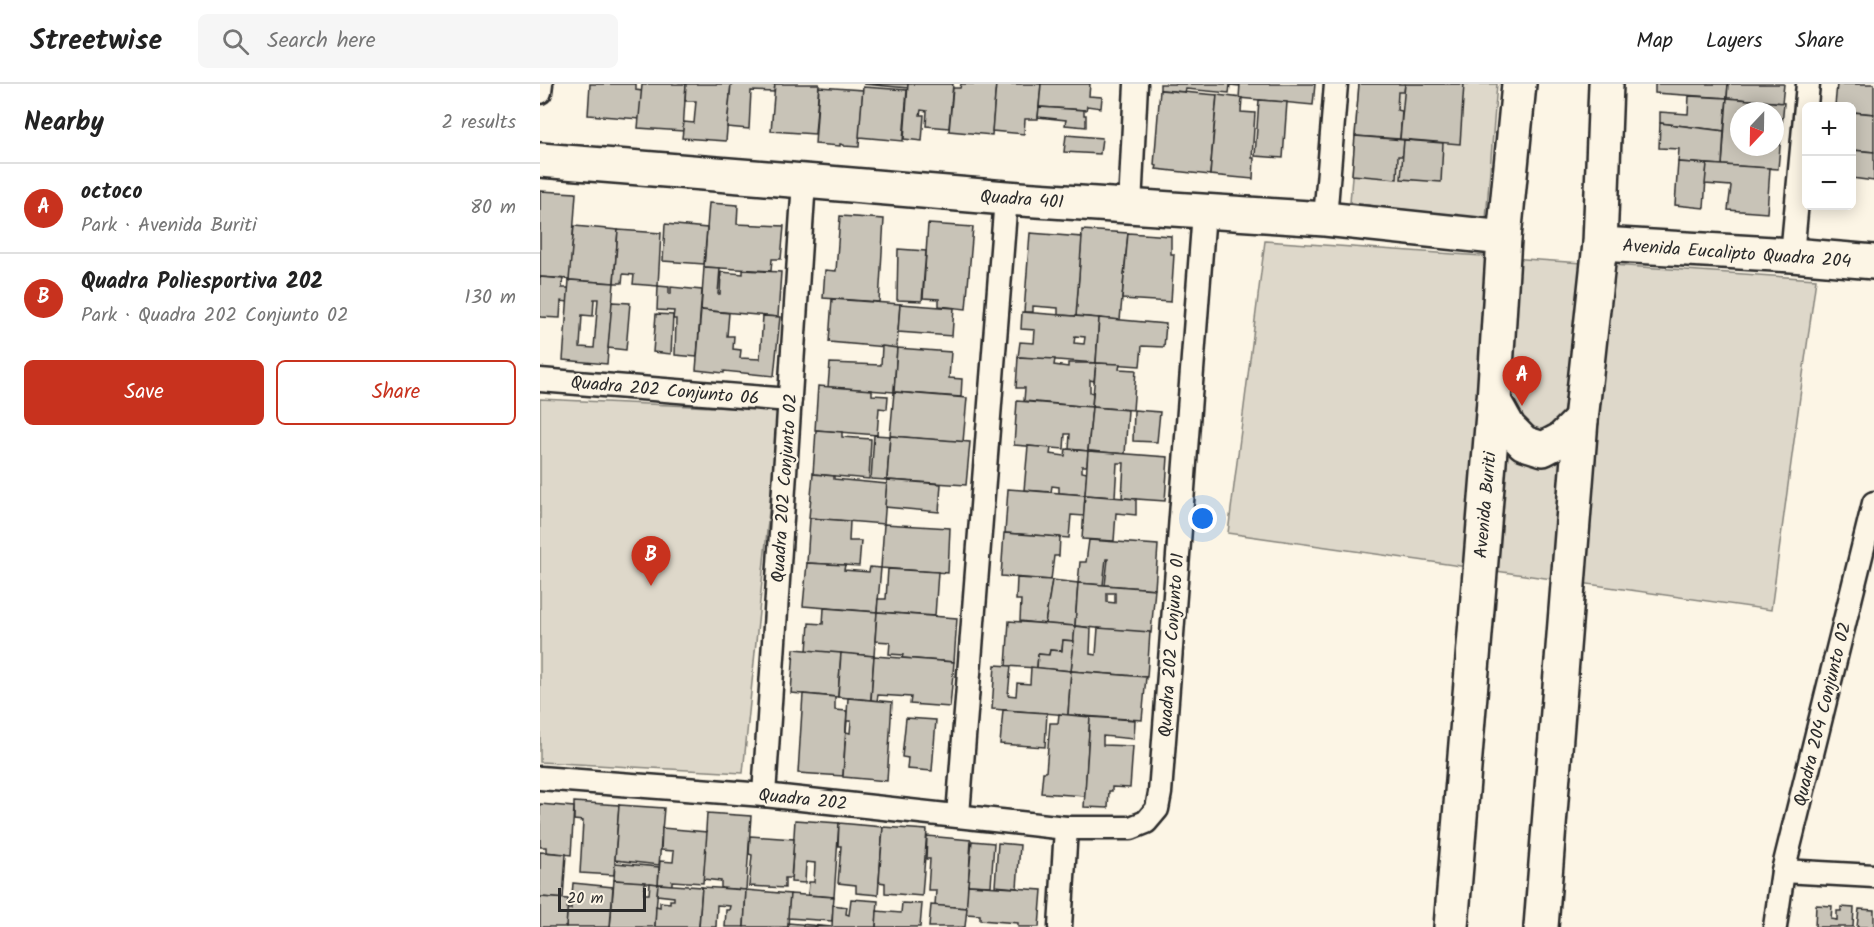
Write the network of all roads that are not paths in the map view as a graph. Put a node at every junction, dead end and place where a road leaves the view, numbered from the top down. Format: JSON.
{"nodes":[{"id":1,"x":541,"y":84,"type":"edge"},
{"id":2,"x":1136,"y":84,"type":"edge"},
{"id":3,"x":1336,"y":84,"type":"edge"},
{"id":4,"x":1520,"y":84,"type":"edge"},
{"id":5,"x":1606,"y":84,"type":"edge"},
{"id":6,"x":1808,"y":84,"type":"edge"},
{"id":7,"x":540,"y":92,"type":"edge"},
{"id":8,"x":540,"y":160,"type":"edge"},
{"id":9,"x":804,"y":181,"type":"junction"},
{"id":10,"x":1006,"y":198,"type":"junction"},
{"id":11,"x":1130,"y":206,"type":"junction"},
{"id":12,"x":1204,"y":212,"type":"junction"},
{"id":13,"x":1326,"y":219,"type":"junction"},
{"id":14,"x":1504,"y":238,"type":"junction"},
{"id":15,"x":1600,"y":244,"type":"junction"},
{"id":16,"x":1792,"y":255,"type":"junction"},
{"id":17,"x":1874,"y":262,"type":"edge"},
{"id":18,"x":540,"y":380,"type":"edge"},
{"id":19,"x":790,"y":400,"type":"junction"},
{"id":20,"x":1494,"y":401,"type":"junction"},
{"id":21,"x":1581,"y":420,"type":"junction"},
{"id":22,"x":1874,"y":503,"type":"edge"},
{"id":23,"x":540,"y":778,"type":"edge"},
{"id":24,"x":764,"y":795,"type":"junction"},
{"id":25,"x":958,"y":815,"type":"junction"},
{"id":26,"x":1066,"y":828,"type":"junction"},
{"id":27,"x":1782,"y":872,"type":"junction"},
{"id":28,"x":1874,"y":876,"type":"edge"},
{"id":29,"x":1060,"y":927,"type":"edge"},
{"id":30,"x":1451,"y":927,"type":"edge"},
{"id":31,"x":1541,"y":927,"type":"edge"},
{"id":32,"x":1775,"y":927,"type":"edge"}],
"edges":[{"from":1,"to":7,"type":"street"},
{"from":2,"to":11,"type":"street"},
{"from":3,"to":13,"type":"street"},
{"from":4,"to":14,"type":"main road","name":"Avenida Buriti"},
{"from":5,"to":15,"type":"main road"},
{"from":6,"to":16,"type":"street"},
{"from":8,"to":9,"type":"main road","name":"Quadra 401"},
{"from":9,"to":10,"type":"main road","name":"Quadra 401"},
{"from":9,"to":19,"type":"street","name":"Quadra 202 Conjunto 02"},
{"from":10,"to":11,"type":"main road","name":"Quadra 401"},
{"from":10,"to":25,"type":"street"},
{"from":11,"to":12,"type":"main road","name":"Quadra 401"},
{"from":12,"to":13,"type":"main road","name":"Quadra 401"},
{"from":12,"to":26,"type":"street","name":"Quadra 202 Conjunto 01"},
{"from":13,"to":14,"type":"main road","name":"Quadra 401"},
{"from":14,"to":20,"type":"main road","name":"Avenida Buriti"},
{"from":15,"to":16,"type":"main road","name":"Avenida Eucalipto Quadra 204"},
{"from":15,"to":21,"type":"main road"},
{"from":16,"to":17,"type":"main road","name":"Avenida Eucalipto Quadra 204"},
{"from":18,"to":19,"type":"street","name":"Quadra 202 Conjunto 06"},
{"from":19,"to":24,"type":"street","name":"Quadra 202 Conjunto 02"},
{"from":20,"to":21,"type":"main road"},
{"from":20,"to":30,"type":"main road","name":"Avenida Buriti"},
{"from":21,"to":31,"type":"main road"},
{"from":22,"to":27,"type":"street","name":"Quadra 204 Conjunto 02"},
{"from":23,"to":24,"type":"street","name":"Quadra 202"},
{"from":24,"to":25,"type":"street","name":"Quadra 202"},
{"from":25,"to":26,"type":"street","name":"Quadra 202"},
{"from":26,"to":29,"type":"street"},
{"from":27,"to":28,"type":"street"},
{"from":27,"to":32,"type":"street","name":"Quadra 204 Conjunto 02"}]}
